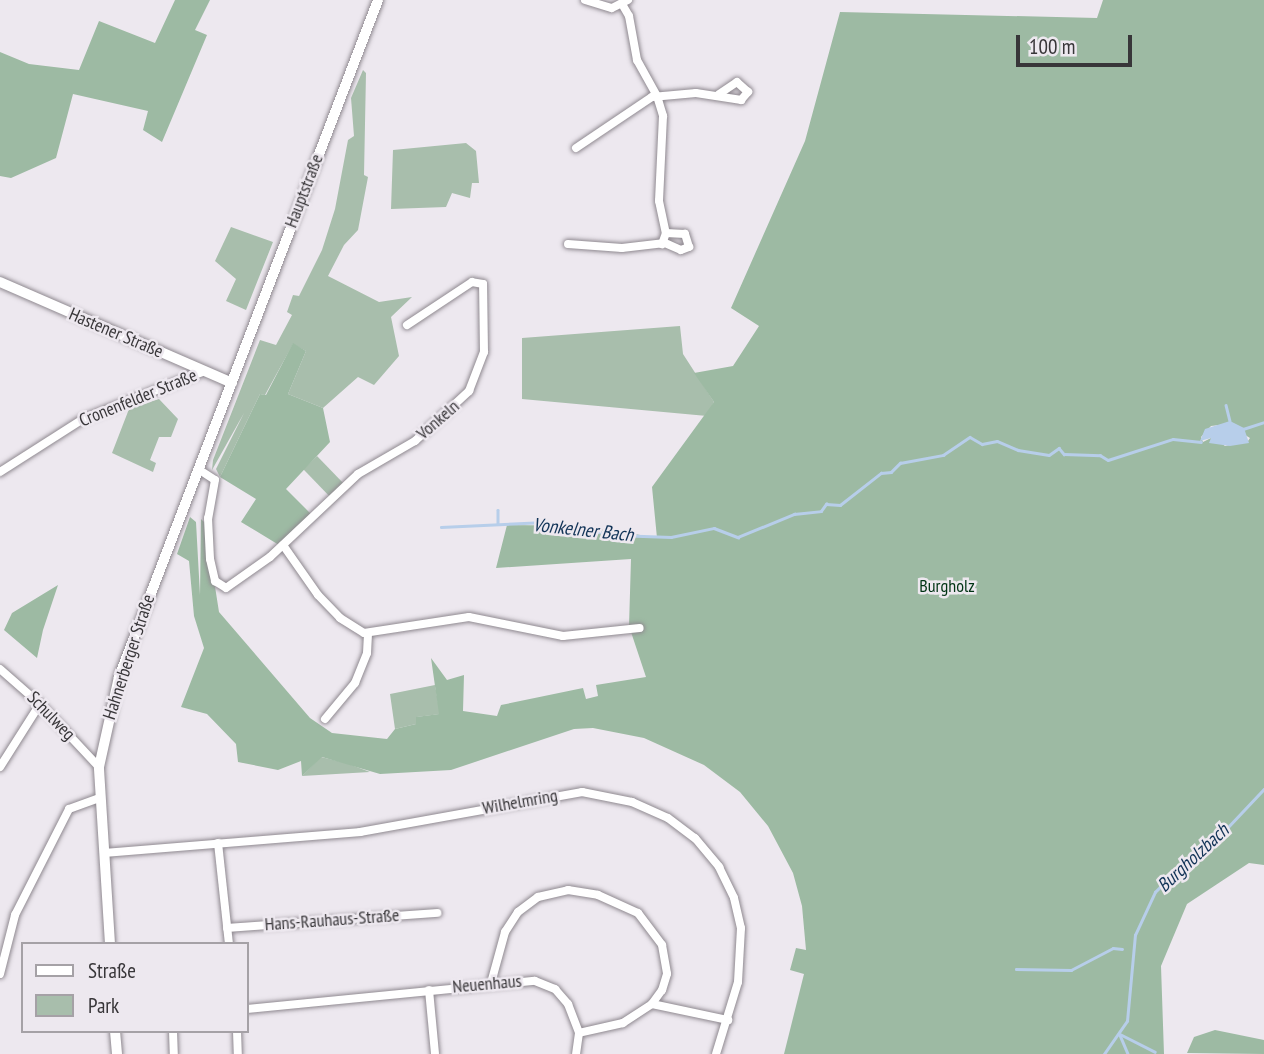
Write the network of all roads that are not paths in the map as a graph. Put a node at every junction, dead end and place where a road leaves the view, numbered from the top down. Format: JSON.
{"nodes":[{"id":1,"x":378,"y":0,"type":"edge"},
{"id":2,"x":584,"y":0,"type":"edge"},
{"id":3,"x":624,"y":2,"type":"edge"},
{"id":4,"x":719,"y":94,"type":"dead end"},
{"id":5,"x":657,"y":96,"type":"junction"},
{"id":6,"x":576,"y":148,"type":"dead end"},
{"id":7,"x":666,"y":233,"type":"junction"},
{"id":8,"x":568,"y":244,"type":"dead end"},
{"id":9,"x":662,"y":244,"type":"junction"},
{"id":10,"x":0,"y":282,"type":"edge"},
{"id":11,"x":407,"y":325,"type":"dead end"},
{"id":12,"x":205,"y":371,"type":"junction"},
{"id":13,"x":232,"y":383,"type":"junction"},
{"id":14,"x":198,"y":469,"type":"junction"},
{"id":15,"x":0,"y":472,"type":"edge"},
{"id":16,"x":283,"y":545,"type":"junction"},
{"id":17,"x":640,"y":628,"type":"dead end"},
{"id":18,"x":368,"y":633,"type":"junction"},
{"id":19,"x":0,"y":669,"type":"edge"},
{"id":20,"x":40,"y":704,"type":"junction"},
{"id":21,"x":325,"y":719,"type":"dead end"},
{"id":22,"x":99,"y":766,"type":"junction"},
{"id":23,"x":0,"y":767,"type":"edge"},
{"id":24,"x":100,"y":798,"type":"junction"},
{"id":25,"x":218,"y":843,"type":"junction"},
{"id":26,"x":104,"y":853,"type":"junction"},
{"id":27,"x":437,"y":913,"type":"dead end"},
{"id":28,"x":227,"y":928,"type":"junction"},
{"id":29,"x":110,"y":942,"type":"edge"},
{"id":30,"x":229,"y":942,"type":"edge"},
{"id":31,"x":0,"y":974,"type":"edge"},
{"id":32,"x":491,"y":983,"type":"junction"},
{"id":33,"x":429,"y":990,"type":"junction"},
{"id":34,"x":652,"y":1004,"type":"junction"},
{"id":35,"x":248,"y":1009,"type":"edge"},
{"id":36,"x":728,"y":1020,"type":"junction"},
{"id":37,"x":115,"y":1033,"type":"edge"},
{"id":38,"x":173,"y":1033,"type":"edge"},
{"id":39,"x":237,"y":1033,"type":"edge"},
{"id":40,"x":579,"y":1033,"type":"junction"},
{"id":41,"x":117,"y":1054,"type":"edge"},
{"id":42,"x":174,"y":1054,"type":"edge"},
{"id":43,"x":239,"y":1054,"type":"edge"},
{"id":44,"x":435,"y":1054,"type":"edge"},
{"id":45,"x":576,"y":1054,"type":"edge"},
{"id":46,"x":716,"y":1054,"type":"edge"}],
"edges":[{"from":1,"to":13,"type":"main road","name":"Hauptstraße"},
{"from":2,"to":3,"type":"street"},
{"from":3,"to":5,"type":"street"},
{"from":4,"to":5,"type":"street"},
{"from":5,"to":6,"type":"street"},
{"from":5,"to":7,"type":"street"},
{"from":7,"to":9,"type":"street"},
{"from":7,"to":9,"type":"street"},
{"from":8,"to":9,"type":"street"},
{"from":10,"to":12,"type":"main road","name":"Hastener Straße"},
{"from":11,"to":16,"type":"street","name":"Vonkeln"},
{"from":12,"to":13,"type":"main road","name":"Hastener Straße"},
{"from":12,"to":15,"type":"street","name":"Cronenfelder Straße"},
{"from":13,"to":14,"type":"main road","name":"Hahnerberger Straße"},
{"from":14,"to":16,"type":"street","name":"Vonkeln"},
{"from":14,"to":22,"type":"main road","name":"Hahnerberger Straße"},
{"from":16,"to":18,"type":"street"},
{"from":17,"to":18,"type":"street"},
{"from":18,"to":21,"type":"street"},
{"from":19,"to":20,"type":"street","name":"Schulweg"},
{"from":20,"to":22,"type":"street","name":"Schulweg"},
{"from":20,"to":23,"type":"street"},
{"from":22,"to":24,"type":"main road","name":"Hahnerberger Straße"},
{"from":24,"to":26,"type":"main road","name":"Hahnerberger Straße"},
{"from":24,"to":31,"type":"street"},
{"from":25,"to":26,"type":"street","name":"Wilhelmring"},
{"from":25,"to":28,"type":"street"},
{"from":25,"to":36,"type":"street","name":"Wilhelmring"},
{"from":26,"to":29,"type":"main road","name":"Hahnerberger Straße"},
{"from":27,"to":28,"type":"street","name":"Hans-Rauhaus-Straße"},
{"from":28,"to":30,"type":"street"},
{"from":32,"to":33,"type":"street","name":"Neuenhaus"},
{"from":32,"to":34,"type":"street"},
{"from":32,"to":40,"type":"street","name":"Neuenhaus"},
{"from":33,"to":35,"type":"street","name":"Neuenhaus"},
{"from":33,"to":44,"type":"street","name":"Neuenhaus"},
{"from":34,"to":36,"type":"street"},
{"from":34,"to":40,"type":"street"},
{"from":36,"to":46,"type":"street","name":"Wilhelmring"},
{"from":37,"to":41,"type":"main road"},
{"from":38,"to":42,"type":"street"},
{"from":39,"to":43,"type":"street"},
{"from":40,"to":45,"type":"street"}]}
